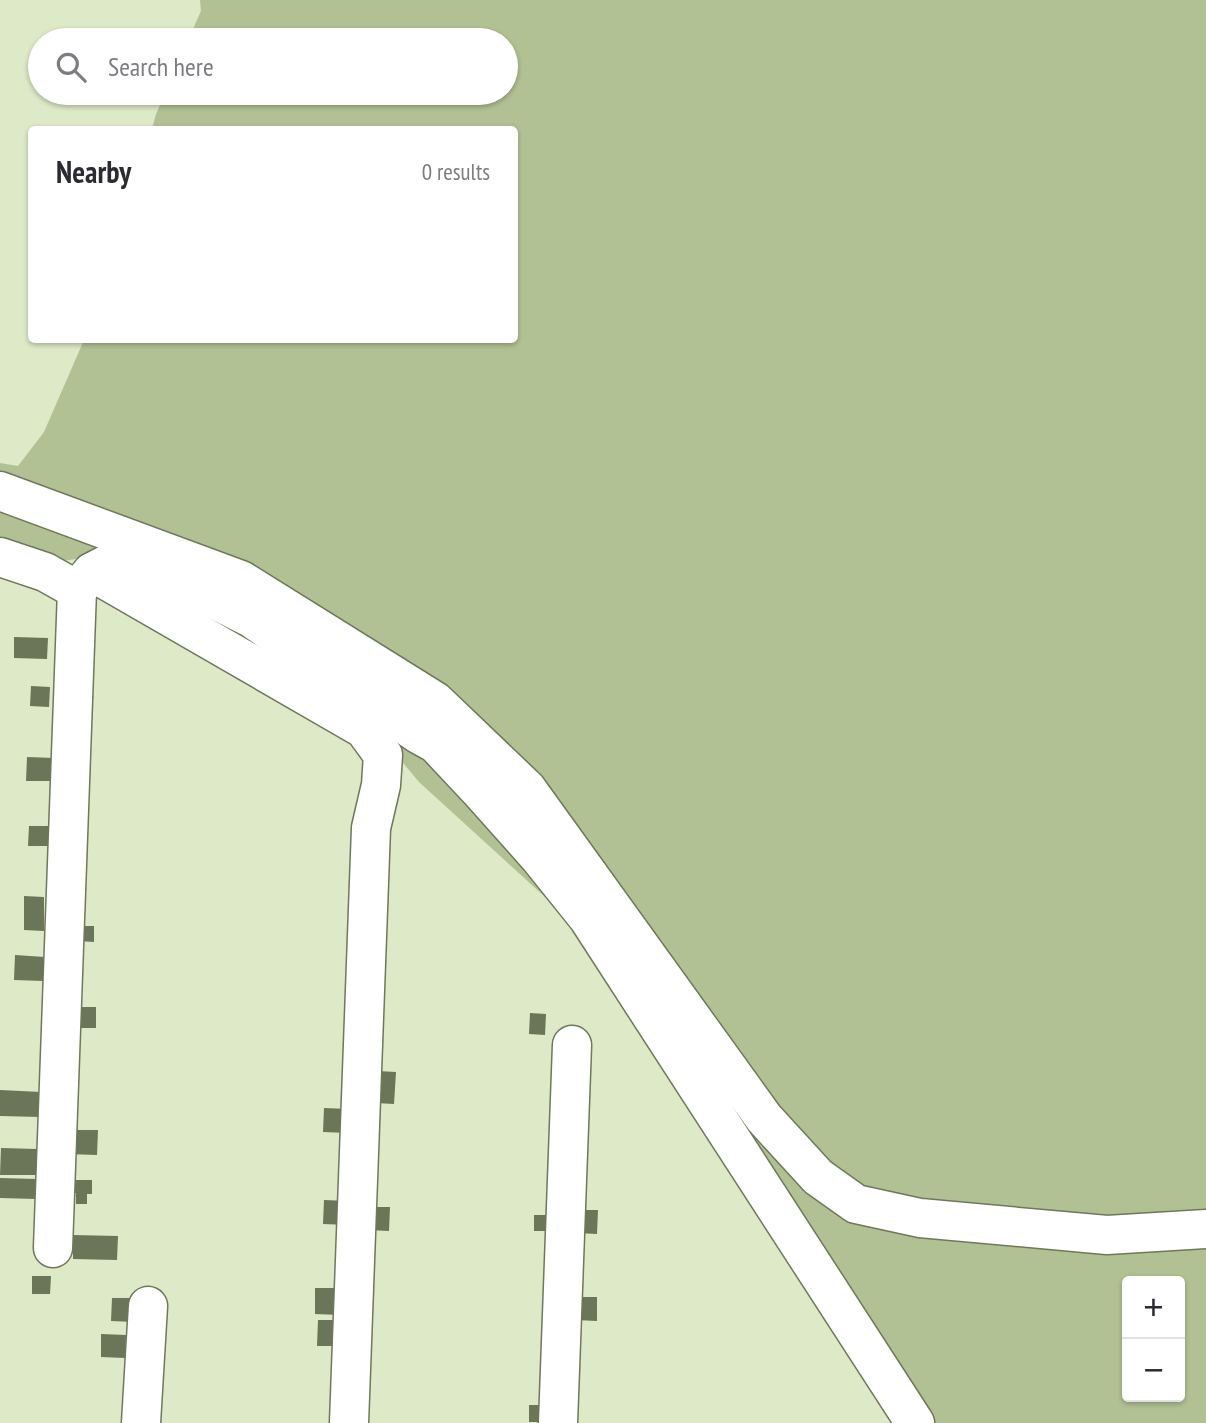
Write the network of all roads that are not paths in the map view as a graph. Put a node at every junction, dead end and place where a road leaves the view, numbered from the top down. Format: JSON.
{"nodes":[{"id":1,"x":0,"y":491,"type":"edge"},
{"id":2,"x":0,"y":557,"type":"edge"},
{"id":3,"x":84,"y":581,"type":"junction"},
{"id":4,"x":572,"y":1045,"type":"dead end"},
{"id":5,"x":1206,"y":1229,"type":"edge"},
{"id":6,"x":53,"y":1248,"type":"dead end"},
{"id":7,"x":149,"y":1306,"type":"dead end"},
{"id":8,"x":141,"y":1423,"type":"edge"},
{"id":9,"x":349,"y":1423,"type":"edge"},
{"id":10,"x":558,"y":1423,"type":"edge"},
{"id":11,"x":915,"y":1423,"type":"edge"}],
"edges":[{"from":1,"to":5,"type":"street"},
{"from":2,"to":3,"type":"street"},
{"from":3,"to":6,"type":"street"},
{"from":3,"to":9,"type":"street"},
{"from":3,"to":11,"type":"street"},
{"from":4,"to":10,"type":"street"},
{"from":7,"to":8,"type":"street"}]}
